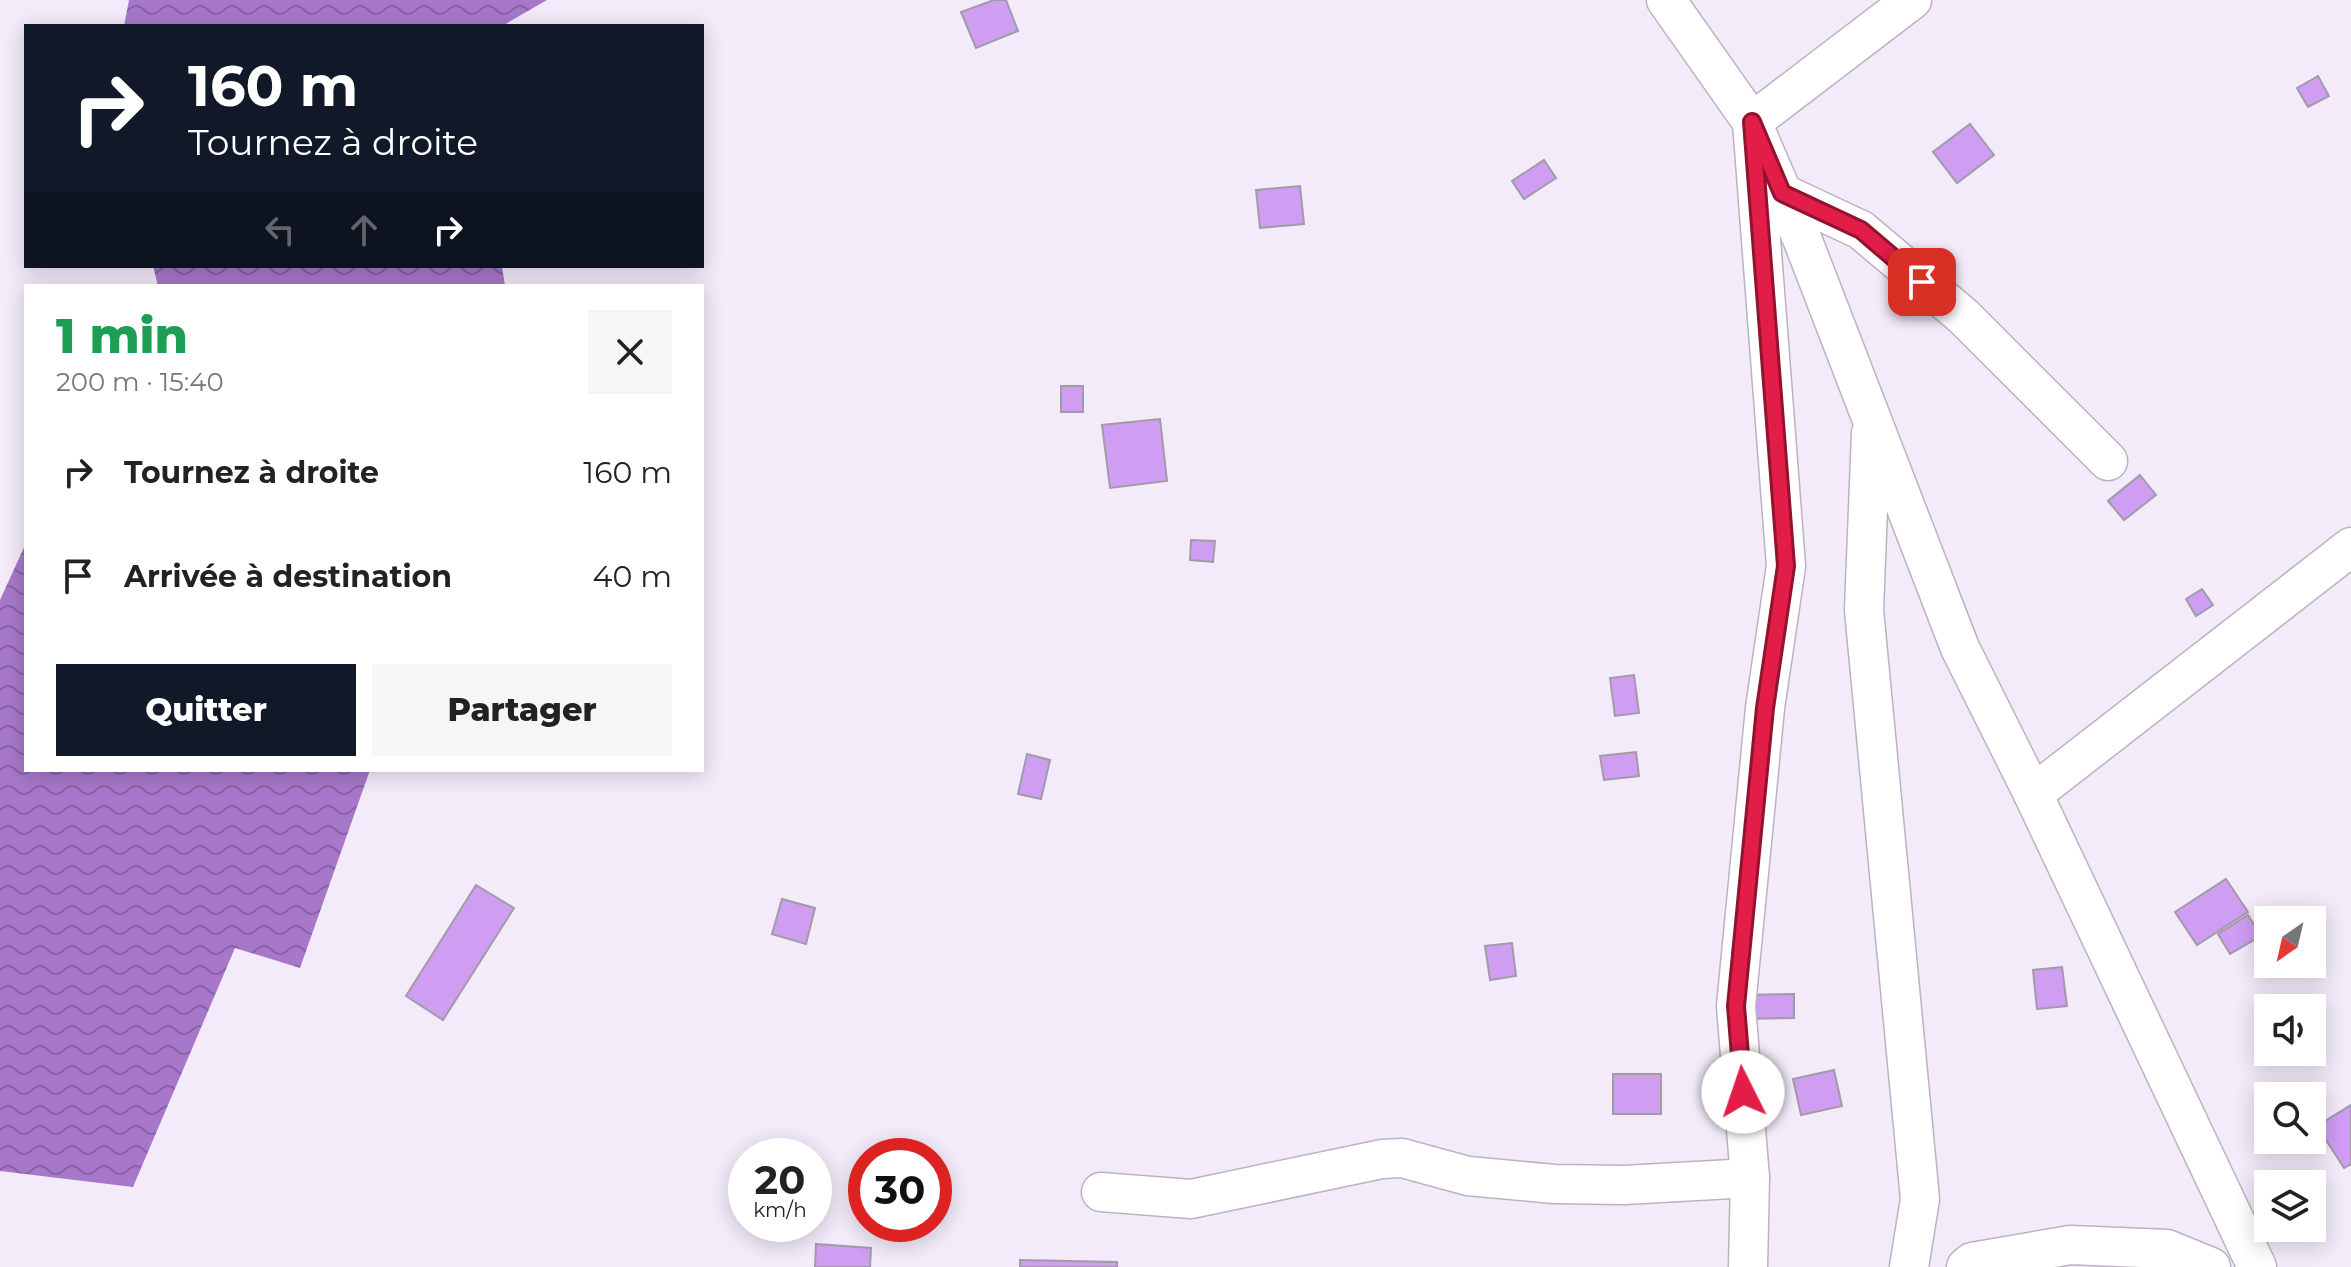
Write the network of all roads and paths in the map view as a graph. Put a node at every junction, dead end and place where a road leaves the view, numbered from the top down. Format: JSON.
{"nodes":[{"id":1,"x":1666,"y":0,"type":"edge"},
{"id":2,"x":1912,"y":0,"type":"edge"},
{"id":3,"x":1752,"y":122,"type":"junction"},
{"id":4,"x":1782,"y":193,"type":"junction"},
{"id":5,"x":1871,"y":419,"type":"junction"},
{"id":6,"x":2108,"y":461,"type":"dead end"},
{"id":7,"x":2351,"y":547,"type":"edge"},
{"id":8,"x":2033,"y":794,"type":"junction"},
{"id":9,"x":1750,"y":1178,"type":"junction"},
{"id":10,"x":1101,"y":1192,"type":"dead end"},
{"id":11,"x":1748,"y":1267,"type":"edge"},
{"id":12,"x":1909,"y":1267,"type":"edge"},
{"id":13,"x":1966,"y":1267,"type":"edge"},
{"id":14,"x":2211,"y":1267,"type":"edge"},
{"id":15,"x":2257,"y":1267,"type":"edge"}],
"edges":[{"from":1,"to":3,"type":"street"},
{"from":2,"to":3,"type":"street"},
{"from":3,"to":4,"type":"street"},
{"from":3,"to":9,"type":"street"},
{"from":4,"to":5,"type":"street"},
{"from":4,"to":6,"type":"street"},
{"from":5,"to":8,"type":"street"},
{"from":5,"to":12,"type":"street"},
{"from":7,"to":8,"type":"street"},
{"from":8,"to":15,"type":"street"},
{"from":9,"to":10,"type":"street"},
{"from":9,"to":11,"type":"street"},
{"from":13,"to":14,"type":"street"}]}
